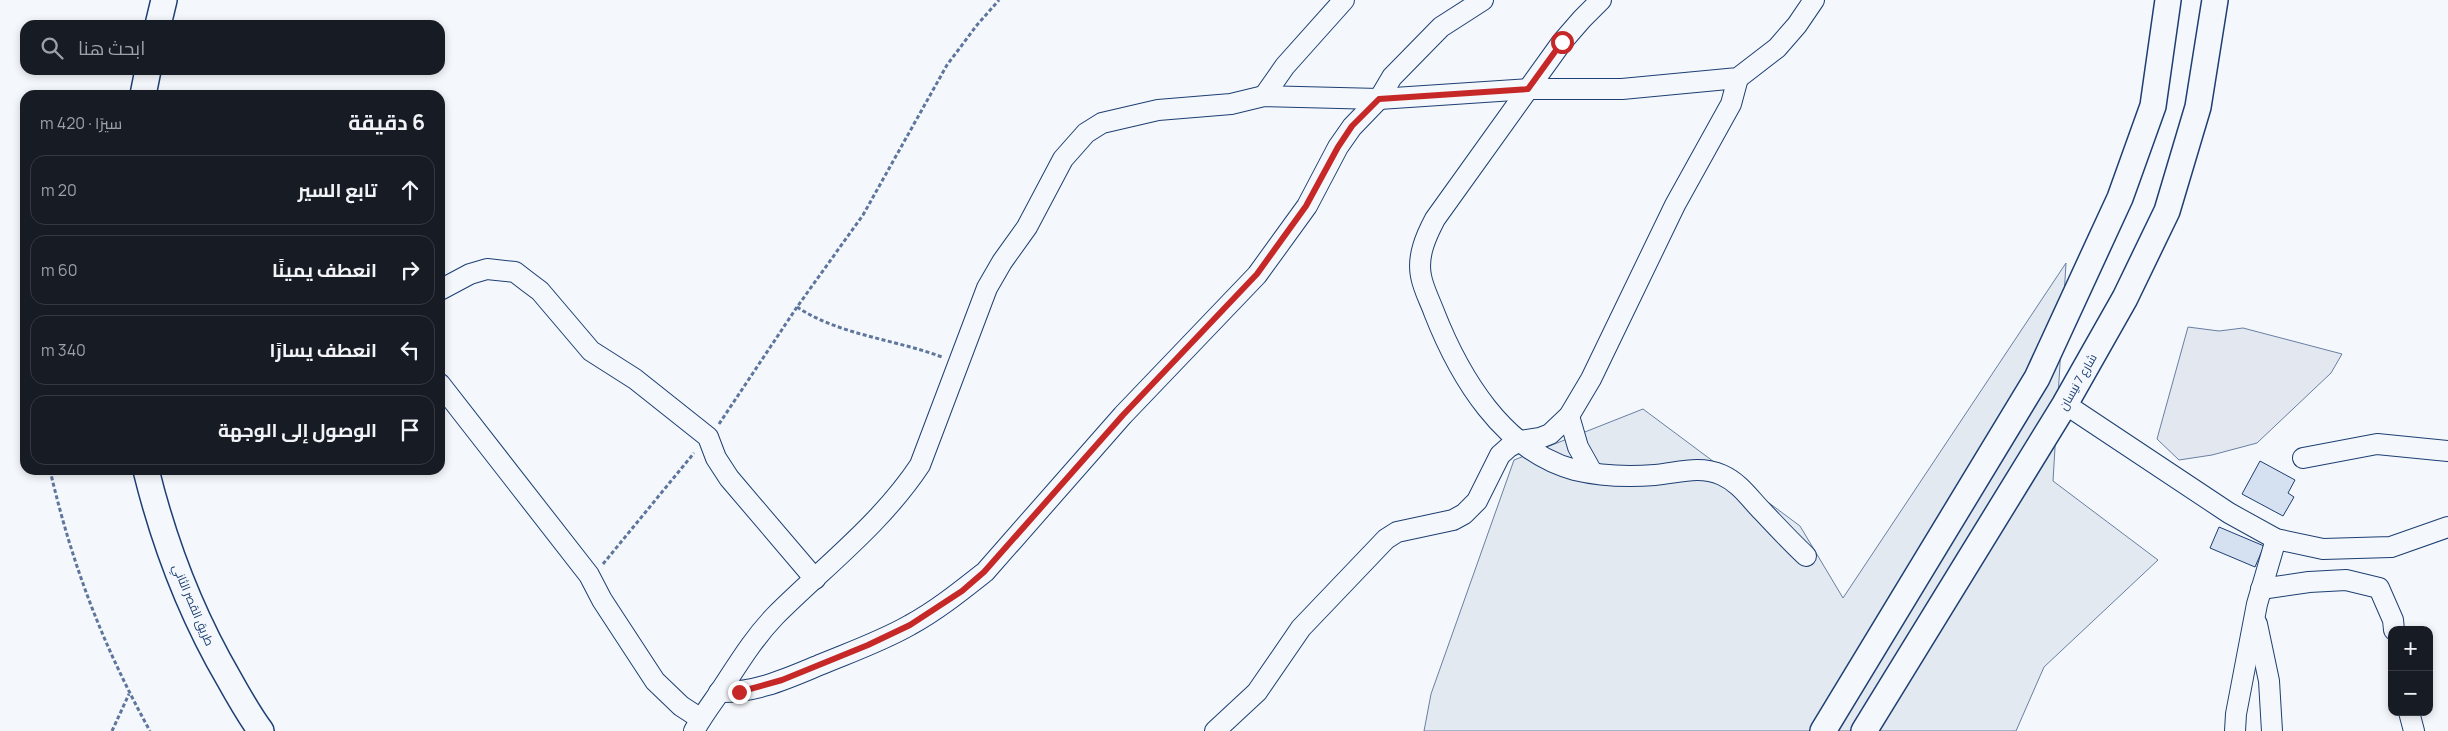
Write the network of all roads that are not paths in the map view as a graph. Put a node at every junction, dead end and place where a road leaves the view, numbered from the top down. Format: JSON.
{"nodes":[{"id":1,"x":164,"y":0,"type":"edge"},
{"id":2,"x":1344,"y":0,"type":"edge"},
{"id":3,"x":1483,"y":0,"type":"edge"},
{"id":4,"x":1601,"y":0,"type":"edge"},
{"id":5,"x":1814,"y":0,"type":"edge"},
{"id":6,"x":2168,"y":0,"type":"edge"},
{"id":7,"x":2215,"y":0,"type":"edge"},
{"id":8,"x":159,"y":20,"type":"edge"},
{"id":9,"x":147,"y":75,"type":"edge"},
{"id":10,"x":1738,"y":78,"type":"junction"},
{"id":11,"x":1528,"y":89,"type":"junction"},
{"id":12,"x":144,"y":90,"type":"edge"},
{"id":13,"x":1264,"y":96,"type":"junction"},
{"id":14,"x":1379,"y":99,"type":"junction"},
{"id":15,"x":445,"y":287,"type":"edge"},
{"id":16,"x":445,"y":390,"type":"edge"},
{"id":17,"x":2065,"y":404,"type":"junction"},
{"id":18,"x":1569,"y":416,"type":"junction"},
{"id":19,"x":1520,"y":441,"type":"junction"},
{"id":20,"x":2448,"y":451,"type":"edge"},
{"id":21,"x":2303,"y":458,"type":"dead end"},
{"id":22,"x":1592,"y":472,"type":"junction"},
{"id":23,"x":147,"y":475,"type":"edge"},
{"id":24,"x":2448,"y":527,"type":"edge"},
{"id":25,"x":2276,"y":539,"type":"junction"},
{"id":26,"x":1806,"y":556,"type":"dead end"},
{"id":27,"x":815,"y":579,"type":"junction"},
{"id":28,"x":2261,"y":589,"type":"junction"},
{"id":29,"x":2255,"y":613,"type":"junction"},
{"id":30,"x":2394,"y":626,"type":"edge"},
{"id":31,"x":720,"y":692,"type":"junction"},
{"id":32,"x":2410,"y":716,"type":"edge"},
{"id":33,"x":697,"y":725,"type":"edge"},
{"id":34,"x":262,"y":731,"type":"edge"},
{"id":35,"x":1215,"y":731,"type":"edge"},
{"id":36,"x":1823,"y":731,"type":"edge"},
{"id":37,"x":1864,"y":731,"type":"edge"},
{"id":38,"x":2235,"y":731,"type":"edge"},
{"id":39,"x":2272,"y":731,"type":"edge"},
{"id":40,"x":2414,"y":731,"type":"edge"}],
"edges":[{"from":1,"to":8,"type":"main road"},
{"from":2,"to":13,"type":"street"},
{"from":3,"to":14,"type":"street"},
{"from":4,"to":11,"type":"street"},
{"from":5,"to":10,"type":"street"},
{"from":6,"to":36,"type":"main road"},
{"from":7,"to":17,"type":"main road","name":"شارع 7 نيسان"},
{"from":9,"to":12,"type":"main road"},
{"from":10,"to":11,"type":"street"},
{"from":10,"to":18,"type":"street"},
{"from":11,"to":14,"type":"street"},
{"from":11,"to":19,"type":"street"},
{"from":13,"to":14,"type":"street"},
{"from":13,"to":27,"type":"street"},
{"from":14,"to":31,"type":"street"},
{"from":15,"to":27,"type":"street"},
{"from":16,"to":33,"type":"street"},
{"from":17,"to":25,"type":"street"},
{"from":17,"to":37,"type":"main road","name":"شارع 7 نيسان"},
{"from":18,"to":19,"type":"street"},
{"from":18,"to":22,"type":"street"},
{"from":19,"to":22,"type":"street"},
{"from":19,"to":35,"type":"street"},
{"from":20,"to":21,"type":"street"},
{"from":22,"to":26,"type":"street"},
{"from":23,"to":34,"type":"main road","name":"طريق القصر الثاني"},
{"from":24,"to":25,"type":"street"},
{"from":25,"to":28,"type":"street"},
{"from":27,"to":31,"type":"street"},
{"from":28,"to":29,"type":"street"},
{"from":28,"to":30,"type":"street"},
{"from":29,"to":38,"type":"street"},
{"from":29,"to":39,"type":"street"},
{"from":31,"to":33,"type":"street"},
{"from":32,"to":40,"type":"street"}]}
